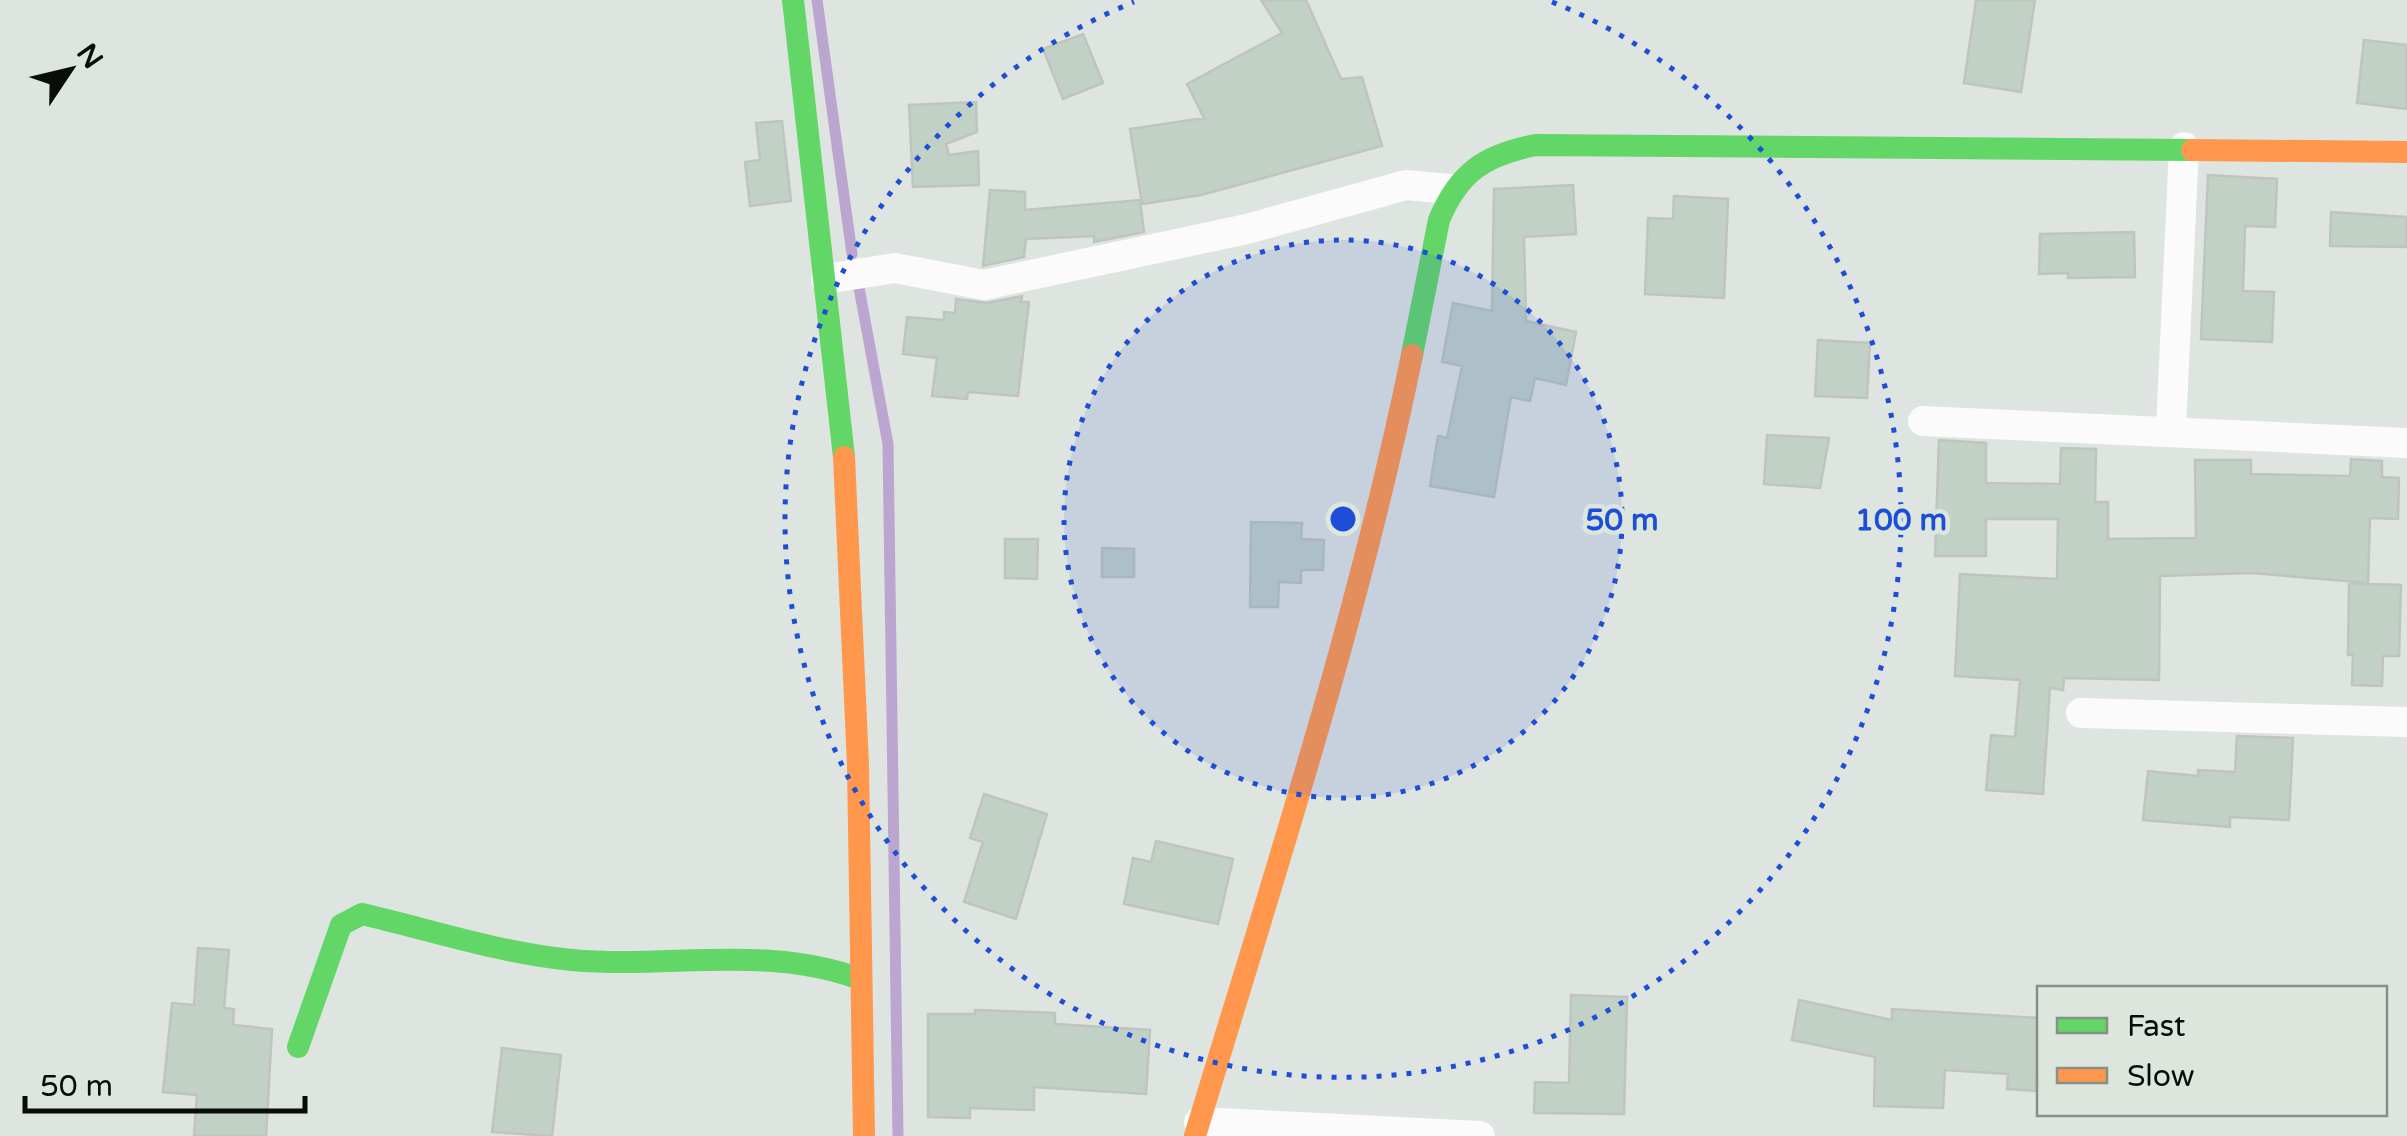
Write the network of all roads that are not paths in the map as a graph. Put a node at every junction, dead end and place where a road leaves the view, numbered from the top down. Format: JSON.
{"nodes":[{"id":1,"x":792,"y":0,"type":"edge"},
{"id":2,"x":2184,"y":147,"type":"junction"},
{"id":3,"x":2407,"y":152,"type":"edge"},
{"id":4,"x":1451,"y":188,"type":"junction"},
{"id":5,"x":826,"y":279,"type":"junction"},
{"id":6,"x":1924,"y":421,"type":"dead end"},
{"id":7,"x":2171,"y":429,"type":"junction"},
{"id":8,"x":2407,"y":443,"type":"edge"},
{"id":9,"x":2081,"y":712,"type":"dead end"},
{"id":10,"x":2407,"y":722,"type":"edge"},
{"id":11,"x":860,"y":979,"type":"junction"},
{"id":12,"x":298,"y":1047,"type":"dead end"},
{"id":13,"x":1197,"y":1129,"type":"edge"},
{"id":14,"x":864,"y":1136,"type":"edge"},
{"id":15,"x":1480,"y":1136,"type":"edge"}],
"edges":[{"from":1,"to":5,"type":"street"},
{"from":2,"to":3,"type":"street"},
{"from":2,"to":4,"type":"street"},
{"from":2,"to":7,"type":"street"},
{"from":4,"to":5,"type":"street"},
{"from":4,"to":13,"type":"street"},
{"from":5,"to":11,"type":"street"},
{"from":6,"to":7,"type":"street"},
{"from":7,"to":8,"type":"street"},
{"from":9,"to":10,"type":"street"},
{"from":11,"to":12,"type":"street"},
{"from":11,"to":14,"type":"street"},
{"from":13,"to":15,"type":"street"}]}
